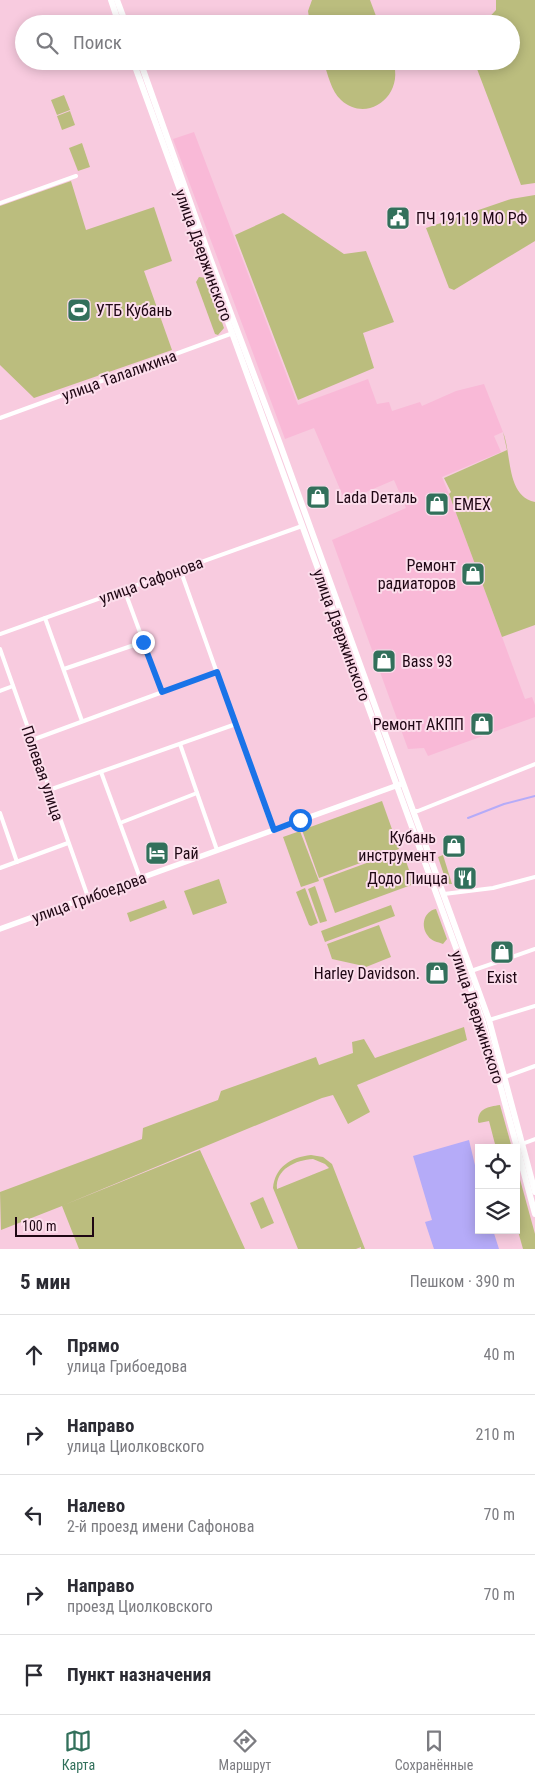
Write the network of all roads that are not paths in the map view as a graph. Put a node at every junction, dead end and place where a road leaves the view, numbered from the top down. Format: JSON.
{"nodes":[{"id":1,"x":111,"y":0,"type":"edge"},
{"id":2,"x":117,"y":0,"type":"edge"},
{"id":3,"x":117,"y":15,"type":"edge"},
{"id":4,"x":123,"y":15,"type":"edge"},
{"id":5,"x":136,"y":70,"type":"edge"},
{"id":6,"x":143,"y":70,"type":"edge"},
{"id":7,"x":76,"y":176,"type":"dead end"},
{"id":8,"x":0,"y":203,"type":"edge"},
{"id":9,"x":235,"y":332,"type":"junction"},
{"id":10,"x":0,"y":418,"type":"edge"},
{"id":11,"x":302,"y":526,"type":"junction"},
{"id":12,"x":180,"y":569,"type":"junction"},
{"id":13,"x":124,"y":589,"type":"junction"},
{"id":14,"x":45,"y":618,"type":"junction"},
{"id":15,"x":0,"y":634,"type":"edge"},
{"id":16,"x":143,"y":642,"type":"junction"},
{"id":17,"x":0,"y":649,"type":"edge"},
{"id":18,"x":64,"y":669,"type":"junction"},
{"id":19,"x":217,"y":672,"type":"junction"},
{"id":20,"x":13,"y":686,"type":"junction"},
{"id":21,"x":0,"y":691,"type":"edge"},
{"id":22,"x":162,"y":692,"type":"junction"},
{"id":23,"x":82,"y":721,"type":"junction"},
{"id":24,"x":236,"y":724,"type":"junction"},
{"id":25,"x":32,"y":740,"type":"junction"},
{"id":26,"x":180,"y":744,"type":"junction"},
{"id":27,"x":535,"y":764,"type":"edge"},
{"id":28,"x":101,"y":772,"type":"junction"},
{"id":29,"x":400,"y":784,"type":"junction"},
{"id":30,"x":49,"y":790,"type":"junction"},
{"id":31,"x":197,"y":793,"type":"junction"},
{"id":32,"x":413,"y":811,"type":"junction"},
{"id":33,"x":0,"y":813,"type":"edge"},
{"id":34,"x":120,"y":823,"type":"junction"},
{"id":35,"x":274,"y":830,"type":"junction"},
{"id":36,"x":68,"y":843,"type":"junction"},
{"id":37,"x":217,"y":850,"type":"junction"},
{"id":38,"x":17,"y":862,"type":"junction"},
{"id":39,"x":0,"y":868,"type":"edge"},
{"id":40,"x":535,"y":877,"type":"edge"},
{"id":41,"x":140,"y":878,"type":"junction"},
{"id":42,"x":444,"y":894,"type":"junction"},
{"id":43,"x":88,"y":897,"type":"junction"},
{"id":44,"x":0,"y":929,"type":"edge"},
{"id":45,"x":535,"y":949,"type":"edge"},
{"id":46,"x":471,"y":971,"type":"junction"},
{"id":47,"x":535,"y":1006,"type":"edge"},
{"id":48,"x":486,"y":1021,"type":"junction"},
{"id":49,"x":535,"y":1066,"type":"edge"},
{"id":50,"x":502,"y":1076,"type":"junction"},
{"id":51,"x":535,"y":1139,"type":"edge"},
{"id":52,"x":522,"y":1144,"type":"junction"},
{"id":53,"x":535,"y":1192,"type":"edge"},
{"id":54,"x":535,"y":1214,"type":"edge"}],
"edges":[{"from":1,"to":3,"type":"main road"},
{"from":2,"to":4,"type":"main road"},
{"from":5,"to":9,"type":"main road","name":"улица Дзержинского"},
{"from":6,"to":9,"type":"main road","name":"улица Дзержинского"},
{"from":7,"to":8,"type":"street"},
{"from":9,"to":10,"type":"street","name":"улица Талалихина"},
{"from":9,"to":11,"type":"main road","name":"улица Дзержинского"},
{"from":9,"to":29,"type":"main road","name":"улица Дзержинского"},
{"from":11,"to":12,"type":"street","name":"улица Сафонова"},
{"from":11,"to":29,"type":"main road","name":"улица Дзержинского"},
{"from":12,"to":13,"type":"street","name":"улица Сафонова"},
{"from":12,"to":19,"type":"street"},
{"from":13,"to":14,"type":"street","name":"улица Сафонова"},
{"from":13,"to":16,"type":"street"},
{"from":14,"to":15,"type":"street","name":"улица Сафонова"},
{"from":14,"to":18,"type":"street"},
{"from":16,"to":18,"type":"street"},
{"from":16,"to":22,"type":"street"},
{"from":17,"to":20,"type":"street","name":"Полевая улица"},
{"from":18,"to":23,"type":"street"},
{"from":19,"to":22,"type":"street"},
{"from":19,"to":24,"type":"street"},
{"from":20,"to":21,"type":"street"},
{"from":20,"to":25,"type":"street","name":"Полевая улица"},
{"from":22,"to":23,"type":"street"},
{"from":23,"to":25,"type":"street"},
{"from":24,"to":26,"type":"street"},
{"from":24,"to":35,"type":"street"},
{"from":25,"to":30,"type":"street","name":"Полевая улица"},
{"from":26,"to":28,"type":"street"},
{"from":26,"to":31,"type":"street"},
{"from":27,"to":32,"type":"street"},
{"from":28,"to":30,"type":"street"},
{"from":28,"to":34,"type":"street"},
{"from":29,"to":32,"type":"main road","name":"улица Дзержинского"},
{"from":29,"to":35,"type":"street","name":"улица Грибоедова"},
{"from":29,"to":48,"type":"main road","name":"улица Дзержинского"},
{"from":30,"to":36,"type":"street","name":"Полевая улица"},
{"from":31,"to":34,"type":"street"},
{"from":31,"to":37,"type":"street"},
{"from":32,"to":42,"type":"main road","name":"улица Дзержинского"},
{"from":33,"to":38,"type":"street"},
{"from":34,"to":41,"type":"street"},
{"from":35,"to":37,"type":"street","name":"улица Грибоедова"},
{"from":36,"to":38,"type":"street"},
{"from":36,"to":43,"type":"street","name":"Полевая улица"},
{"from":37,"to":41,"type":"street","name":"улица Грибоедова"},
{"from":38,"to":39,"type":"street"},
{"from":40,"to":42,"type":"street"},
{"from":41,"to":43,"type":"street","name":"улица Грибоедова"},
{"from":42,"to":46,"type":"main road","name":"улица Дзержинского"},
{"from":43,"to":44,"type":"street","name":"улица Грибоедова"},
{"from":45,"to":46,"type":"street"},
{"from":46,"to":48,"type":"main road","name":"улица Дзержинского"},
{"from":47,"to":48,"type":"street"},
{"from":48,"to":50,"type":"main road","name":"улица Дзержинского"},
{"from":49,"to":50,"type":"street"},
{"from":50,"to":52,"type":"main road","name":"улица Дзержинского"},
{"from":50,"to":54,"type":"main road","name":"улица Дзержинского"},
{"from":51,"to":52,"type":"street"},
{"from":52,"to":53,"type":"main road","name":"улица Дзержинского"}]}
